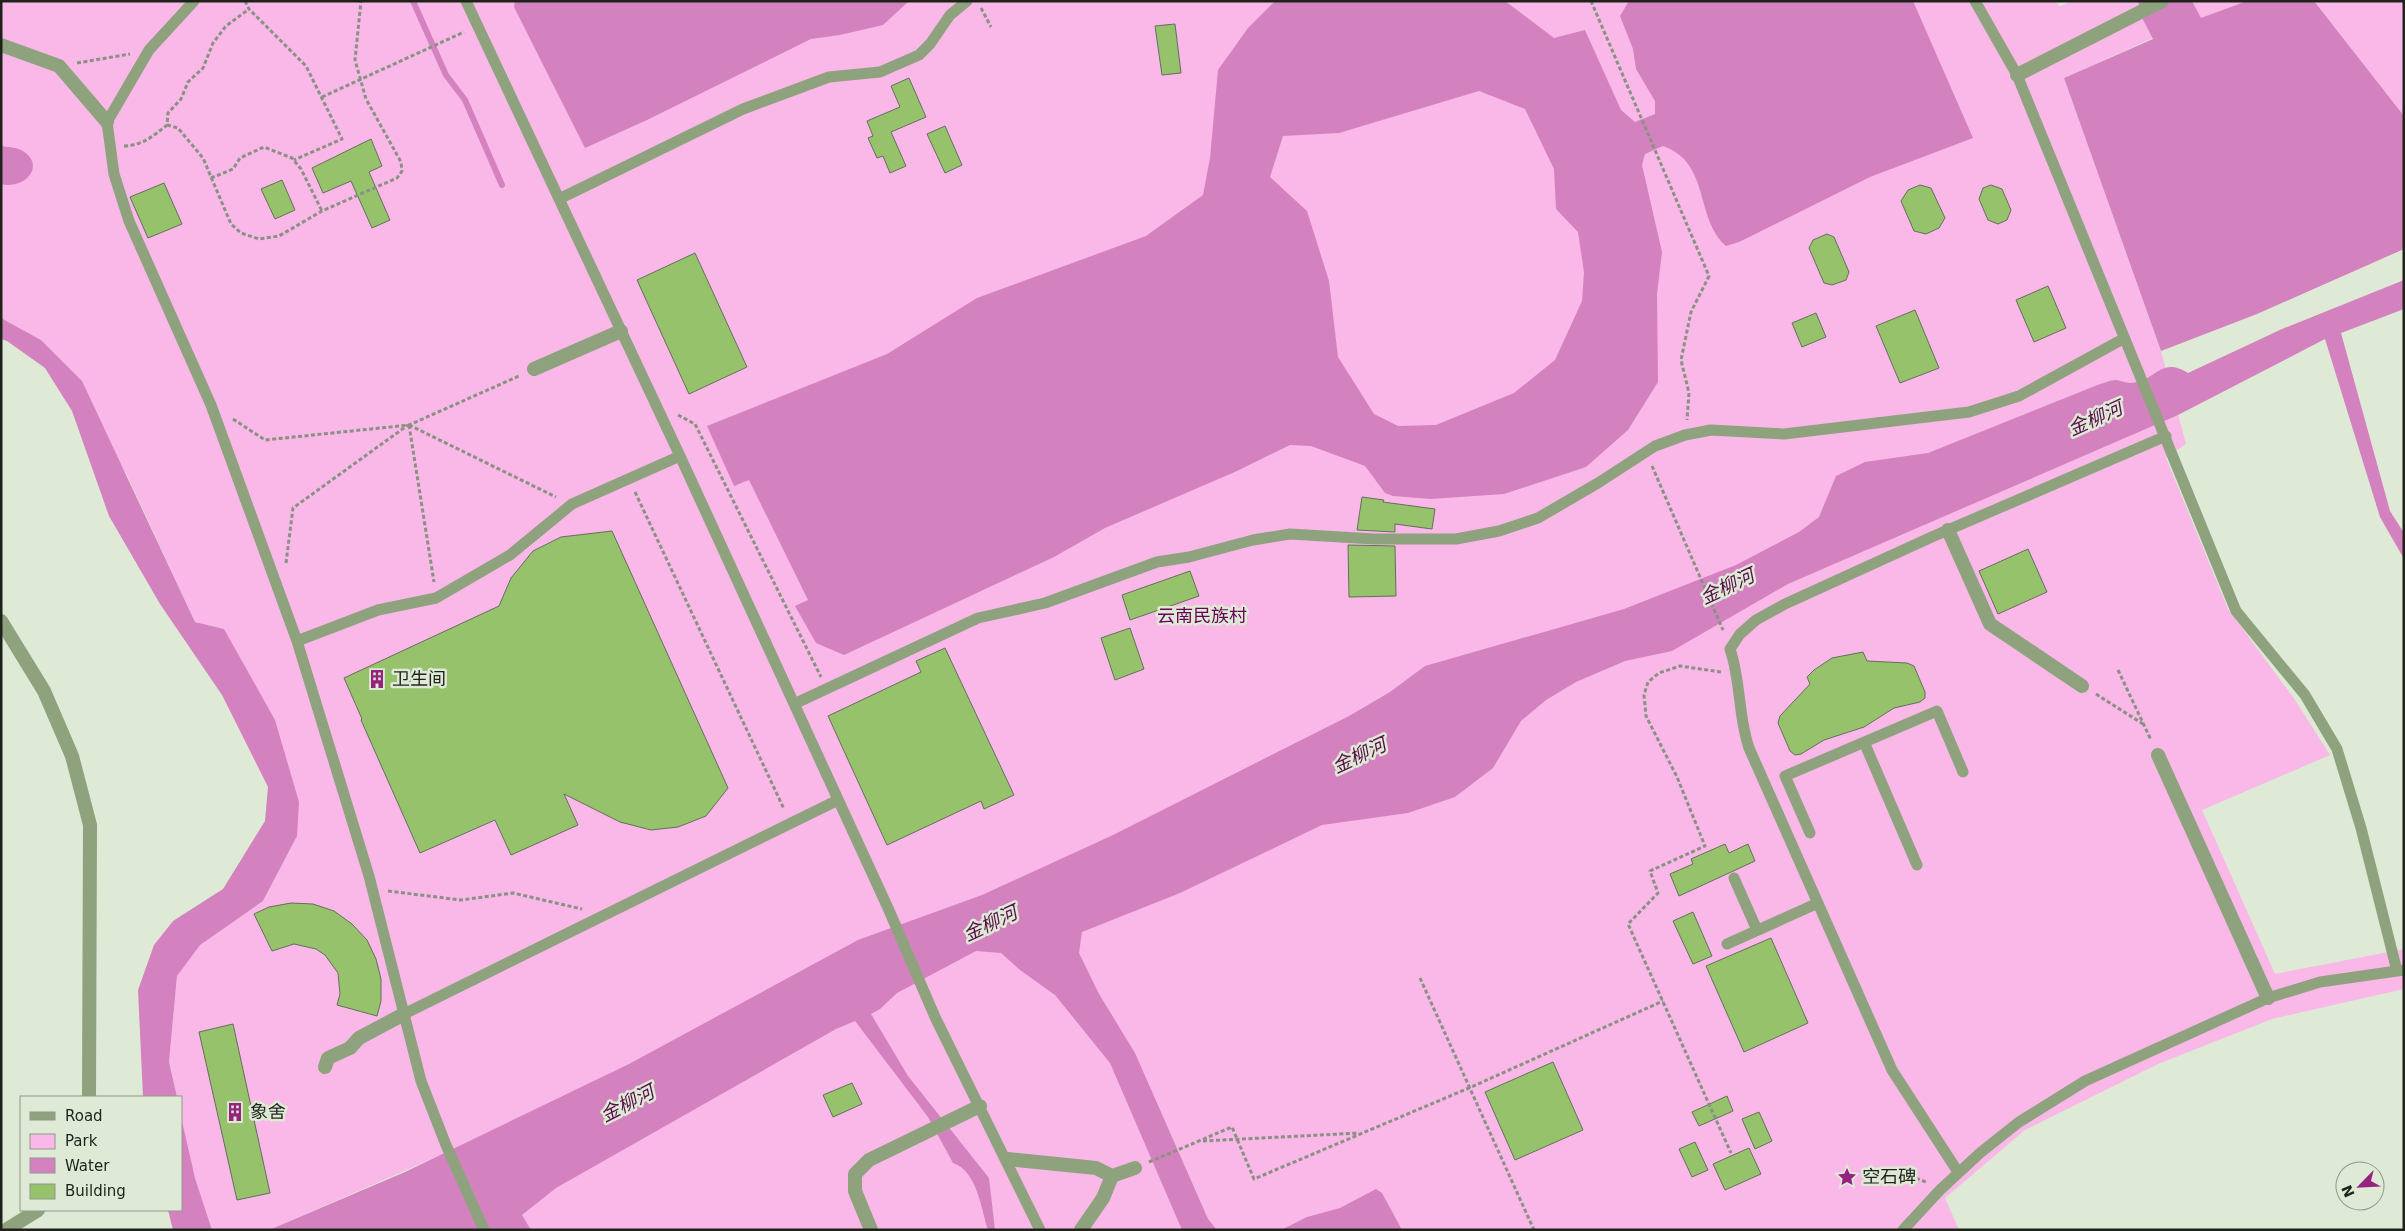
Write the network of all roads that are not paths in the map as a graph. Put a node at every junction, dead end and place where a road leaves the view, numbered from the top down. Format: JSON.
{"nodes":[{"id":1,"x":194,"y":1,"type":"edge"},
{"id":2,"x":466,"y":1,"type":"edge"},
{"id":3,"x":472,"y":1,"type":"edge"},
{"id":4,"x":967,"y":1,"type":"edge"},
{"id":5,"x":1975,"y":1,"type":"edge"},
{"id":6,"x":2162,"y":1,"type":"edge"},
{"id":7,"x":472,"y":13,"type":"junction"},
{"id":8,"x":1,"y":45,"type":"edge"},
{"id":9,"x":2017,"y":76,"type":"junction"},
{"id":10,"x":108,"y":122,"type":"junction"},
{"id":11,"x":558,"y":199,"type":"junction"},
{"id":12,"x":621,"y":331,"type":"junction"},
{"id":13,"x":2123,"y":339,"type":"junction"},
{"id":14,"x":534,"y":370,"type":"road end"},
{"id":15,"x":2164,"y":432,"type":"junction"},
{"id":16,"x":680,"y":456,"type":"junction"},
{"id":17,"x":1948,"y":530,"type":"junction"},
{"id":18,"x":1,"y":621,"type":"edge"},
{"id":19,"x":297,"y":641,"type":"junction"},
{"id":20,"x":2082,"y":686,"type":"road end"},
{"id":21,"x":794,"y":704,"type":"junction"},
{"id":22,"x":1864,"y":742,"type":"junction"},
{"id":23,"x":2158,"y":754,"type":"road end"},
{"id":24,"x":1963,"y":772,"type":"dead end"},
{"id":25,"x":1785,"y":776,"type":"junction"},
{"id":26,"x":1765,"y":784,"type":"junction"},
{"id":27,"x":838,"y":800,"type":"junction"},
{"id":28,"x":1810,"y":833,"type":"dead end"},
{"id":29,"x":1917,"y":865,"type":"dead end"},
{"id":30,"x":1734,"y":878,"type":"dead end"},
{"id":31,"x":1818,"y":903,"type":"junction"},
{"id":32,"x":1757,"y":930,"type":"junction"},
{"id":33,"x":1727,"y":944,"type":"dead end"},
{"id":34,"x":2400,"y":970,"type":"edge"},
{"id":35,"x":2268,"y":998,"type":"junction"},
{"id":36,"x":404,"y":1014,"type":"junction"},
{"id":37,"x":325,"y":1067,"type":"dead end"},
{"id":38,"x":88,"y":1096,"type":"edge"},
{"id":39,"x":980,"y":1106,"type":"junction"},
{"id":40,"x":1007,"y":1159,"type":"junction"},
{"id":41,"x":1135,"y":1168,"type":"road end"},
{"id":42,"x":1958,"y":1172,"type":"junction"},
{"id":43,"x":1112,"y":1176,"type":"junction"},
{"id":44,"x":36,"y":1211,"type":"edge"},
{"id":45,"x":6,"y":1230,"type":"edge"},
{"id":46,"x":484,"y":1230,"type":"edge"},
{"id":47,"x":871,"y":1230,"type":"edge"},
{"id":48,"x":1040,"y":1230,"type":"edge"},
{"id":49,"x":1080,"y":1230,"type":"edge"},
{"id":50,"x":1903,"y":1230,"type":"edge"}],
"edges":[{"from":1,"to":10,"type":"lane"},
{"from":2,"to":7,"type":"lane"},
{"from":3,"to":7,"type":"lane"},
{"from":4,"to":11,"type":"lane"},
{"from":5,"to":9,"type":"lane"},
{"from":6,"to":9,"type":"street"},
{"from":7,"to":11,"type":"lane"},
{"from":8,"to":10,"type":"street"},
{"from":9,"to":13,"type":"lane"},
{"from":10,"to":19,"type":"lane"},
{"from":11,"to":12,"type":"lane"},
{"from":12,"to":14,"type":"street"},
{"from":12,"to":16,"type":"lane"},
{"from":13,"to":15,"type":"lane"},
{"from":13,"to":21,"type":"lane"},
{"from":15,"to":17,"type":"lane"},
{"from":15,"to":34,"type":"lane"},
{"from":16,"to":19,"type":"lane"},
{"from":16,"to":21,"type":"lane"},
{"from":17,"to":20,"type":"street"},
{"from":17,"to":26,"type":"lane"},
{"from":18,"to":38,"type":"street"},
{"from":19,"to":36,"type":"lane"},
{"from":21,"to":27,"type":"lane"},
{"from":22,"to":24,"type":"lane"},
{"from":22,"to":25,"type":"lane"},
{"from":22,"to":29,"type":"lane"},
{"from":23,"to":35,"type":"street"},
{"from":25,"to":26,"type":"lane"},
{"from":25,"to":28,"type":"lane"},
{"from":26,"to":31,"type":"lane"},
{"from":27,"to":36,"type":"lane"},
{"from":27,"to":39,"type":"lane"},
{"from":30,"to":32,"type":"lane"},
{"from":31,"to":32,"type":"lane"},
{"from":31,"to":42,"type":"lane"},
{"from":32,"to":33,"type":"lane"},
{"from":34,"to":35,"type":"lane"},
{"from":35,"to":42,"type":"lane"},
{"from":36,"to":37,"type":"street"},
{"from":36,"to":46,"type":"lane"},
{"from":39,"to":40,"type":"lane"},
{"from":39,"to":47,"type":"street"},
{"from":40,"to":43,"type":"street"},
{"from":40,"to":48,"type":"lane"},
{"from":41,"to":43,"type":"street"},
{"from":42,"to":50,"type":"lane"},
{"from":43,"to":49,"type":"street"},
{"from":44,"to":45,"type":"street"}]}
